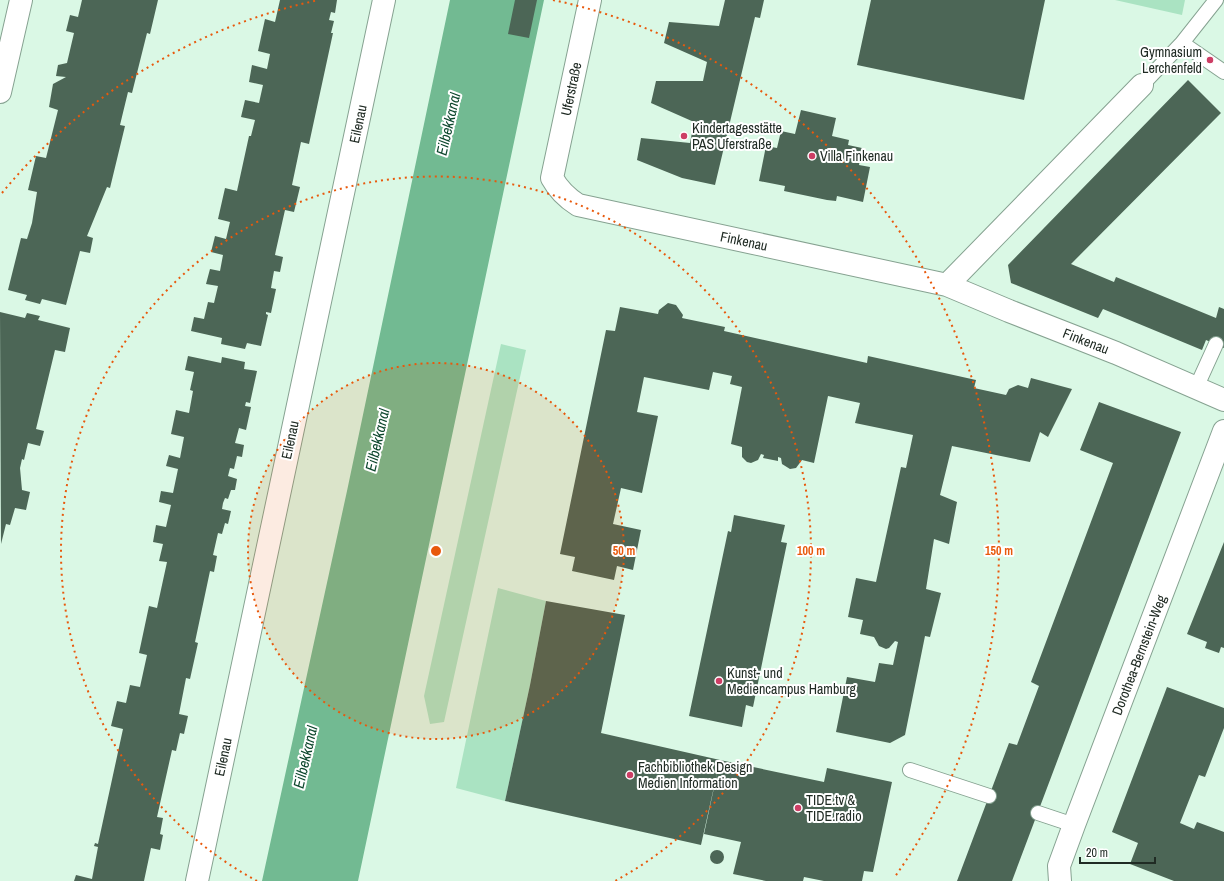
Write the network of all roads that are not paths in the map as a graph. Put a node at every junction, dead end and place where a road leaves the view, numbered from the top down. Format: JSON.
{"nodes":[{"id":1,"x":21,"y":0,"type":"edge"},
{"id":2,"x":384,"y":0,"type":"edge"},
{"id":3,"x":590,"y":0,"type":"edge"},
{"id":4,"x":1216,"y":0,"type":"edge"},
{"id":5,"x":1182,"y":43,"type":"junction"},
{"id":6,"x":1224,"y":72,"type":"edge"},
{"id":7,"x":1142,"y":85,"type":"joint"},
{"id":8,"x":0,"y":92,"type":"edge"},
{"id":9,"x":552,"y":178,"type":"joint"},
{"id":10,"x":947,"y":285,"type":"junction"},
{"id":11,"x":1216,"y":344,"type":"dead end"},
{"id":12,"x":1196,"y":388,"type":"junction"},
{"id":13,"x":1224,"y":400,"type":"edge"},
{"id":14,"x":1224,"y":431,"type":"edge"},
{"id":15,"x":910,"y":770,"type":"dead end"},
{"id":16,"x":989,"y":796,"type":"dead end"},
{"id":17,"x":1038,"y":813,"type":"dead end"},
{"id":18,"x":1074,"y":825,"type":"junction"},
{"id":19,"x":197,"y":881,"type":"edge"},
{"id":20,"x":1060,"y":881,"type":"edge"}],
"edges":[{"from":1,"to":8,"type":"street"},
{"from":2,"to":19,"type":"street","name":"Eilenau"},
{"from":3,"to":9,"type":"street","name":"Uferstraße"},
{"from":4,"to":5,"type":"lane"},
{"from":5,"to":6,"type":"lane"},
{"from":5,"to":7,"type":"lane"},
{"from":7,"to":10,"type":"street"},
{"from":9,"to":10,"type":"street","name":"Finkenau"},
{"from":10,"to":12,"type":"street","name":"Finkenau"},
{"from":11,"to":12,"type":"lane"},
{"from":12,"to":13,"type":"street","name":"Finkenau"},
{"from":14,"to":18,"type":"street","name":"Dorothea-Bernstein-Weg"},
{"from":15,"to":16,"type":"lane"},
{"from":17,"to":18,"type":"lane"},
{"from":18,"to":20,"type":"street","name":"Dorothea-Bernstein-Weg"}]}
